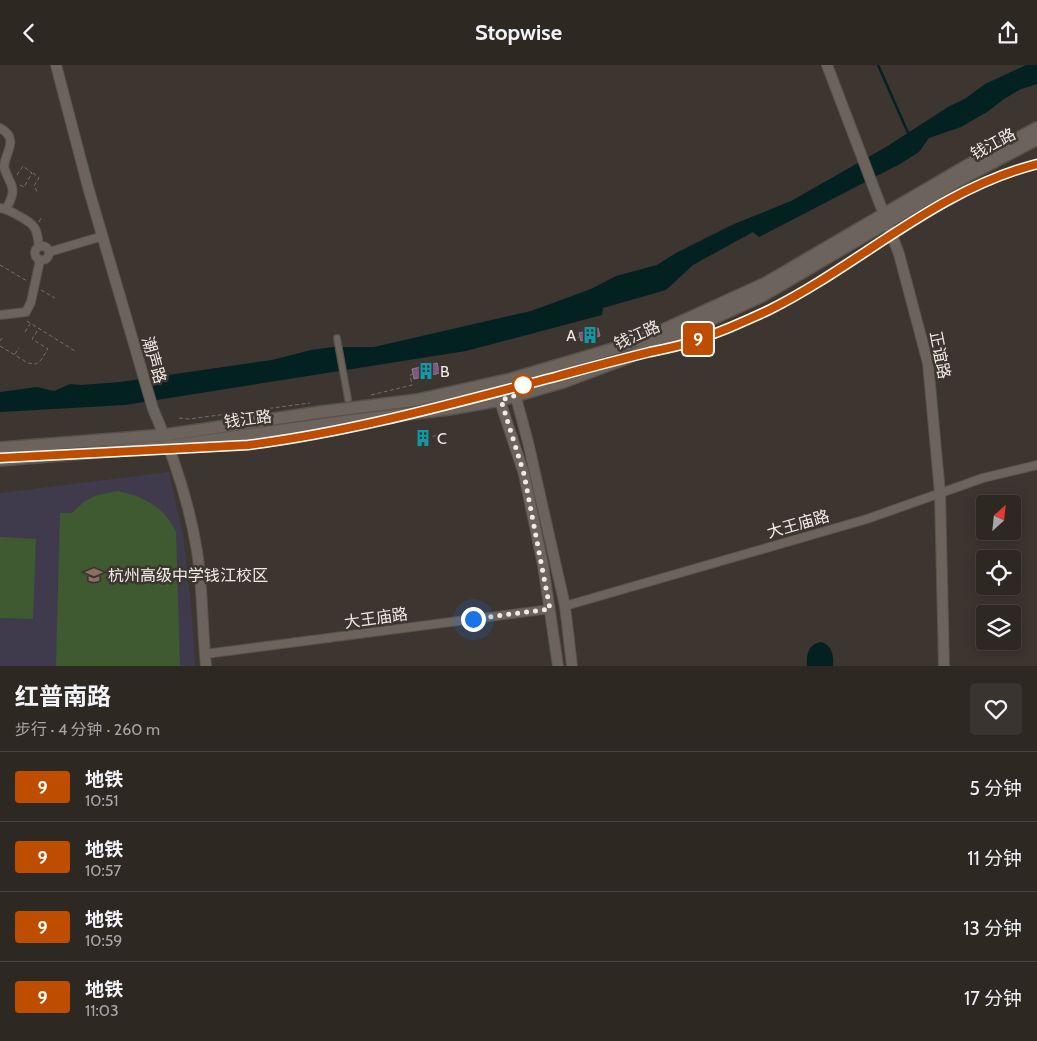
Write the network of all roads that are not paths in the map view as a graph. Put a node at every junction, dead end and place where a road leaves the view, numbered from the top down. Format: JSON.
{"nodes":[{"id":1,"x":56,"y":65,"type":"edge"},
{"id":2,"x":827,"y":65,"type":"edge"},
{"id":3,"x":0,"y":128,"type":"edge"},
{"id":4,"x":1037,"y":128,"type":"edge"},
{"id":5,"x":1037,"y":139,"type":"edge"},
{"id":6,"x":3,"y":208,"type":"edge"},
{"id":7,"x":885,"y":218,"type":"junction"},
{"id":8,"x":103,"y":236,"type":"junction"},
{"id":9,"x":39,"y":247,"type":"junction"},
{"id":10,"x":49,"y":252,"type":"junction"},
{"id":11,"x":40,"y":260,"type":"junction"},
{"id":12,"x":0,"y":315,"type":"edge"},
{"id":13,"x":337,"y":338,"type":"dead end"},
{"id":14,"x":511,"y":379,"type":"junction"},
{"id":15,"x":494,"y":383,"type":"junction"},
{"id":16,"x":516,"y":396,"type":"junction"},
{"id":17,"x":348,"y":399,"type":"dead end"},
{"id":18,"x":501,"y":400,"type":"junction"},
{"id":19,"x":167,"y":441,"type":"junction"},
{"id":20,"x":0,"y":448,"type":"edge"},
{"id":21,"x":0,"y":459,"type":"edge"},
{"id":22,"x":1037,"y":465,"type":"edge"},
{"id":23,"x":940,"y":493,"type":"junction"},
{"id":24,"x":566,"y":606,"type":"junction"},
{"id":25,"x":550,"y":609,"type":"junction"},
{"id":26,"x":205,"y":654,"type":"junction"},
{"id":27,"x":206,"y":666,"type":"edge"},
{"id":28,"x":558,"y":666,"type":"edge"},
{"id":29,"x":572,"y":666,"type":"edge"},
{"id":30,"x":944,"y":666,"type":"edge"}],
"edges":[{"from":1,"to":8,"type":"street","name":"潮声路"},
{"from":2,"to":7,"type":"street","name":"正谊路"},
{"from":3,"to":6,"type":"street"},
{"from":4,"to":7,"type":"main road","name":"钱江路"},
{"from":5,"to":7,"type":"main road","name":"钱江路"},
{"from":6,"to":9,"type":"street"},
{"from":7,"to":14,"type":"main road","name":"钱江路"},
{"from":7,"to":16,"type":"main road","name":"钱江路"},
{"from":7,"to":23,"type":"street","name":"正谊路"},
{"from":8,"to":10,"type":"street"},
{"from":8,"to":19,"type":"street","name":"潮声路"},
{"from":9,"to":10,"type":"street"},
{"from":9,"to":11,"type":"street"},
{"from":10,"to":11,"type":"street"},
{"from":11,"to":12,"type":"street"},
{"from":13,"to":17,"type":"street"},
{"from":14,"to":15,"type":"main road","name":"钱江路"},
{"from":14,"to":16,"type":"street"},
{"from":15,"to":18,"type":"street"},
{"from":15,"to":19,"type":"main road","name":"钱江路"},
{"from":16,"to":18,"type":"main road","name":"钱江路"},
{"from":16,"to":24,"type":"street"},
{"from":18,"to":19,"type":"main road","name":"钱江路"},
{"from":18,"to":25,"type":"street"},
{"from":19,"to":20,"type":"main road","name":"钱江路"},
{"from":19,"to":21,"type":"main road","name":"钱江路"},
{"from":19,"to":26,"type":"street","name":"潮声路"},
{"from":22,"to":23,"type":"street","name":"大王庙路"},
{"from":23,"to":24,"type":"street","name":"大王庙路"},
{"from":23,"to":30,"type":"street","name":"正谊路"},
{"from":24,"to":29,"type":"street"},
{"from":25,"to":26,"type":"street","name":"大王庙路"},
{"from":25,"to":28,"type":"street"},
{"from":26,"to":27,"type":"street","name":"潮声路"}]}
